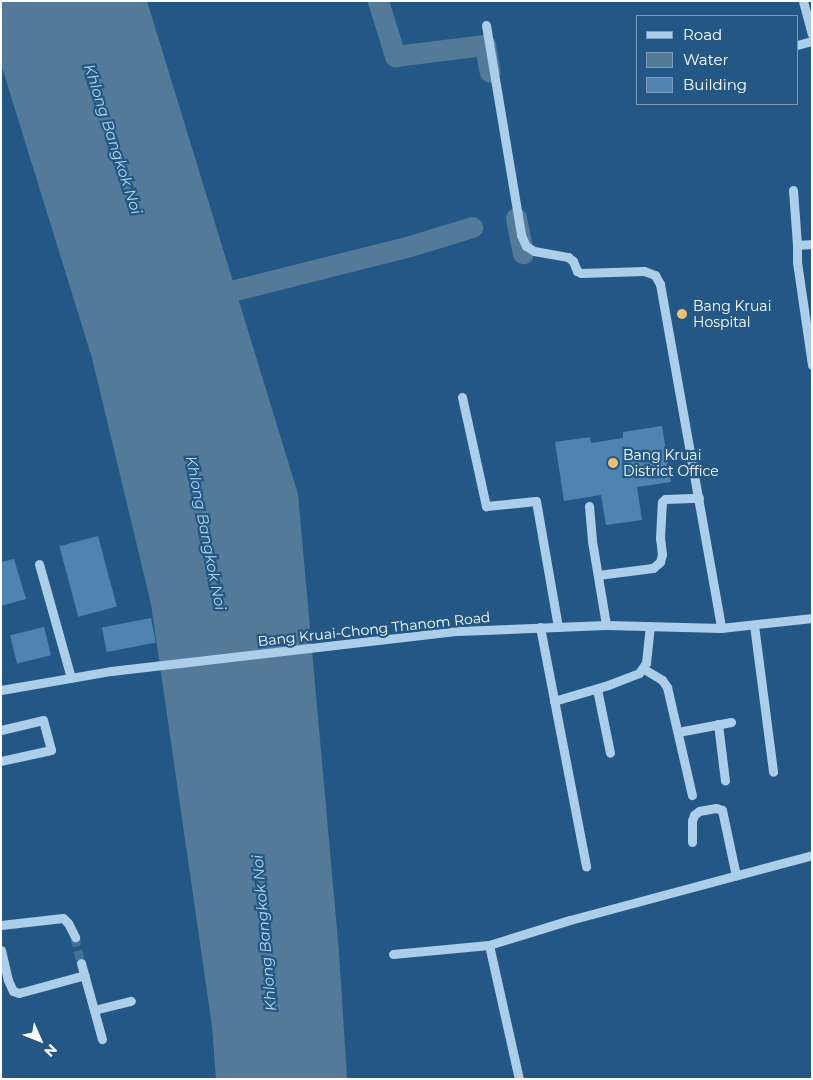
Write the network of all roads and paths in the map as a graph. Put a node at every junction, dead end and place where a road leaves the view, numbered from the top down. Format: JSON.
{"nodes":[{"id":1,"x":804,"y":1,"type":"edge"},
{"id":2,"x":486,"y":25,"type":"dead end"},
{"id":3,"x":812,"y":34,"type":"edge"},
{"id":4,"x":812,"y":41,"type":"edge"},
{"id":5,"x":798,"y":45,"type":"edge"},
{"id":6,"x":793,"y":190,"type":"dead end"},
{"id":7,"x":812,"y":244,"type":"edge"},
{"id":8,"x":797,"y":246,"type":"junction"},
{"id":9,"x":812,"y":365,"type":"edge"},
{"id":10,"x":462,"y":397,"type":"dead end"},
{"id":11,"x":699,"y":498,"type":"junction"},
{"id":12,"x":589,"y":506,"type":"dead end"},
{"id":13,"x":39,"y":564,"type":"dead end"},
{"id":14,"x":598,"y":575,"type":"junction"},
{"id":15,"x":812,"y":618,"type":"edge"},
{"id":16,"x":606,"y":625,"type":"junction"},
{"id":17,"x":754,"y":625,"type":"junction"},
{"id":18,"x":650,"y":626,"type":"junction"},
{"id":19,"x":558,"y":627,"type":"junction"},
{"id":20,"x":540,"y":628,"type":"junction"},
{"id":21,"x":721,"y":628,"type":"junction"},
{"id":22,"x":644,"y":669,"type":"junction"},
{"id":23,"x":71,"y":678,"type":"junction"},
{"id":24,"x":597,"y":689,"type":"junction"},
{"id":25,"x":1,"y":690,"type":"edge"},
{"id":26,"x":554,"y":701,"type":"junction"},
{"id":27,"x":731,"y":722,"type":"dead end"},
{"id":28,"x":718,"y":724,"type":"junction"},
{"id":29,"x":1,"y":730,"type":"edge"},
{"id":30,"x":678,"y":732,"type":"junction"},
{"id":31,"x":610,"y":753,"type":"dead end"},
{"id":32,"x":1,"y":762,"type":"edge"},
{"id":33,"x":773,"y":772,"type":"dead end"},
{"id":34,"x":725,"y":781,"type":"dead end"},
{"id":35,"x":692,"y":795,"type":"dead end"},
{"id":36,"x":692,"y":842,"type":"dead end"},
{"id":37,"x":812,"y":855,"type":"edge"},
{"id":38,"x":586,"y":867,"type":"dead end"},
{"id":39,"x":736,"y":876,"type":"junction"},
{"id":40,"x":1,"y":925,"type":"edge"},
{"id":41,"x":75,"y":937,"type":"tunnel mouth"},
{"id":42,"x":489,"y":945,"type":"junction"},
{"id":43,"x":1,"y":950,"type":"edge"},
{"id":44,"x":393,"y":954,"type":"dead end"},
{"id":45,"x":81,"y":963,"type":"tunnel mouth"},
{"id":46,"x":85,"y":975,"type":"junction"},
{"id":47,"x":131,"y":1001,"type":"dead end"},
{"id":48,"x":94,"y":1010,"type":"junction"},
{"id":49,"x":102,"y":1039,"type":"dead end"},
{"id":50,"x":519,"y":1079,"type":"edge"}],
"edges":[{"from":1,"to":3,"type":"street"},
{"from":2,"to":11,"type":"street"},
{"from":4,"to":5,"type":"street"},
{"from":6,"to":8,"type":"street"},
{"from":7,"to":8,"type":"street"},
{"from":8,"to":9,"type":"street"},
{"from":10,"to":19,"type":"street"},
{"from":11,"to":14,"type":"street"},
{"from":11,"to":21,"type":"street"},
{"from":12,"to":14,"type":"street"},
{"from":13,"to":23,"type":"street"},
{"from":14,"to":16,"type":"street"},
{"from":15,"to":17,"type":"street","name":"Bang Kruai-Chong Thanom Road"},
{"from":16,"to":18,"type":"street","name":"Bang Kruai-Chong Thanom Road"},
{"from":16,"to":19,"type":"street","name":"Bang Kruai-Chong Thanom Road"},
{"from":17,"to":21,"type":"street","name":"Bang Kruai-Chong Thanom Road"},
{"from":17,"to":33,"type":"street"},
{"from":18,"to":21,"type":"street","name":"Bang Kruai-Chong Thanom Road"},
{"from":18,"to":22,"type":"street"},
{"from":19,"to":20,"type":"street","name":"Bang Kruai-Chong Thanom Road"},
{"from":20,"to":23,"type":"street","name":"Bang Kruai-Chong Thanom Road"},
{"from":20,"to":26,"type":"street"},
{"from":22,"to":24,"type":"street"},
{"from":22,"to":30,"type":"street"},
{"from":23,"to":25,"type":"street","name":"Bang Kruai-Chong Thanom Road"},
{"from":24,"to":26,"type":"street"},
{"from":24,"to":31,"type":"street"},
{"from":26,"to":38,"type":"street"},
{"from":27,"to":28,"type":"street"},
{"from":28,"to":30,"type":"street"},
{"from":28,"to":34,"type":"street"},
{"from":29,"to":32,"type":"street"},
{"from":30,"to":35,"type":"street"},
{"from":36,"to":39,"type":"street"},
{"from":37,"to":39,"type":"street"},
{"from":39,"to":42,"type":"street"},
{"from":40,"to":41,"type":"street"},
{"from":42,"to":44,"type":"street"},
{"from":42,"to":50,"type":"street"},
{"from":43,"to":46,"type":"street"},
{"from":45,"to":46,"type":"street"},
{"from":46,"to":48,"type":"street"},
{"from":47,"to":48,"type":"street"},
{"from":48,"to":49,"type":"street"}]}
